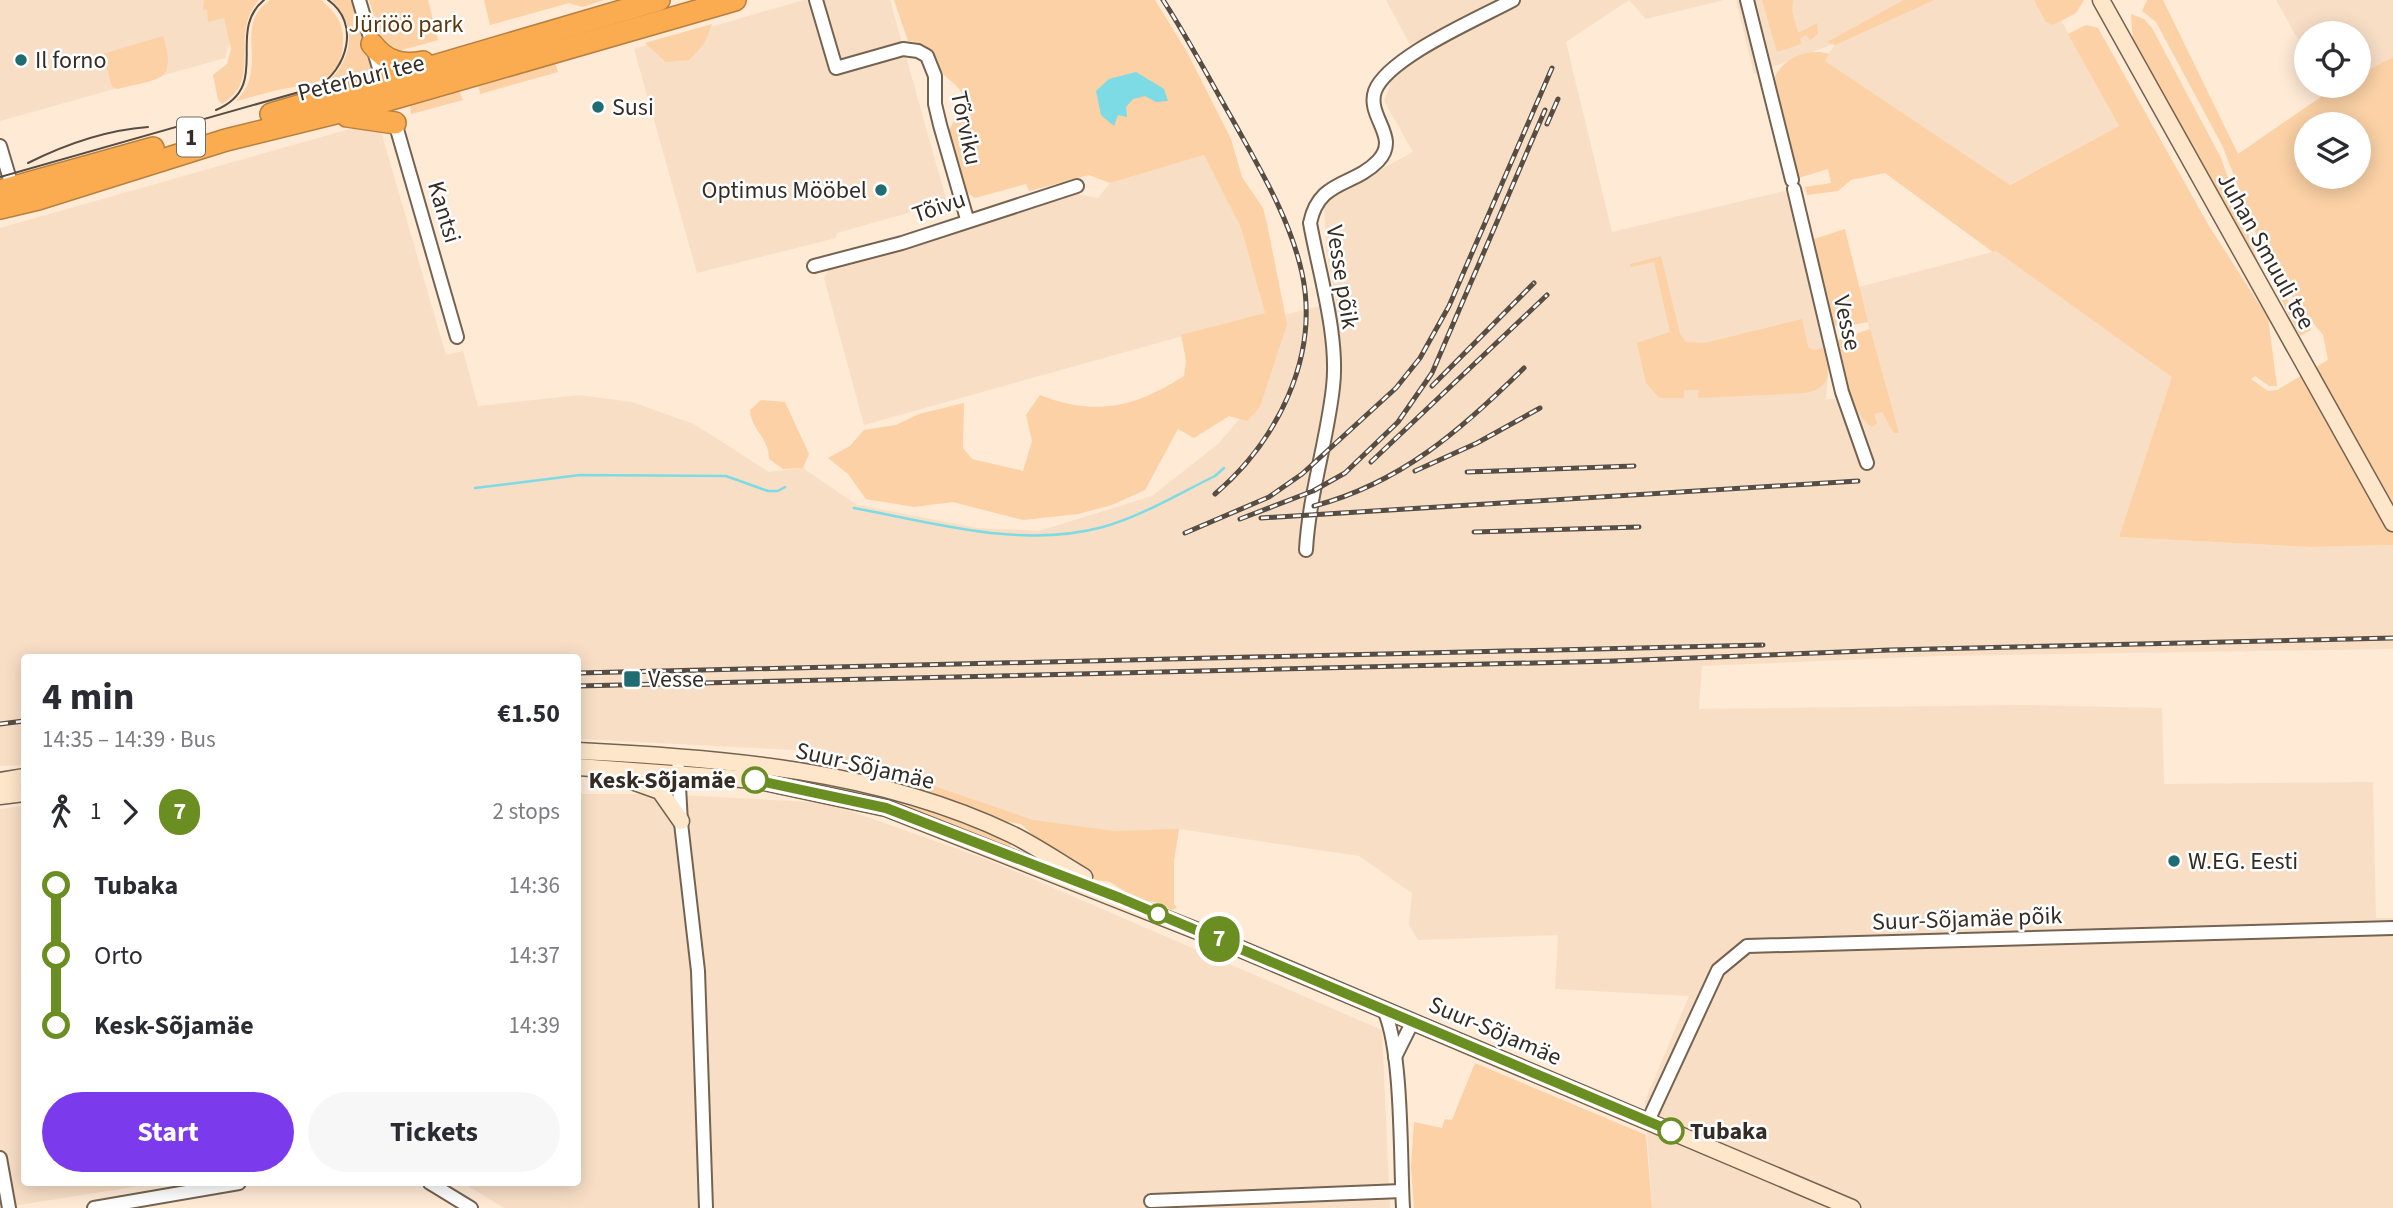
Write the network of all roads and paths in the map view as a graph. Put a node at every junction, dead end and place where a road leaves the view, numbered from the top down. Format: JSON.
{"nodes":[{"id":1,"x":359,"y":0,"type":"edge"},
{"id":2,"x":659,"y":0,"type":"edge"},
{"id":3,"x":735,"y":0,"type":"edge"},
{"id":4,"x":817,"y":0,"type":"edge"},
{"id":5,"x":1513,"y":0,"type":"edge"},
{"id":6,"x":1747,"y":0,"type":"edge"},
{"id":7,"x":2101,"y":0,"type":"edge"},
{"id":8,"x":372,"y":44,"type":"junction"},
{"id":9,"x":470,"y":56,"type":"junction"},
{"id":10,"x":385,"y":91,"type":"junction"},
{"id":11,"x":321,"y":115,"type":"junction"},
{"id":12,"x":395,"y":123,"type":"junction"},
{"id":13,"x":0,"y":146,"type":"edge"},
{"id":14,"x":1077,"y":186,"type":"dead end"},
{"id":15,"x":8,"y":197,"type":"edge"},
{"id":16,"x":967,"y":219,"type":"junction"},
{"id":17,"x":814,"y":266,"type":"dead end"},
{"id":18,"x":457,"y":337,"type":"dead end"},
{"id":19,"x":1867,"y":463,"type":"dead end"},
{"id":20,"x":2393,"y":523,"type":"edge"},
{"id":21,"x":1306,"y":550,"type":"dead end"},
{"id":22,"x":581,"y":751,"type":"edge"},
{"id":23,"x":678,"y":764,"type":"junction"},
{"id":24,"x":581,"y":766,"type":"edge"},
{"id":25,"x":596,"y":768,"type":"junction"},
{"id":26,"x":21,"y":777,"type":"edge"},
{"id":27,"x":0,"y":780,"type":"edge"},
{"id":28,"x":21,"y":793,"type":"edge"},
{"id":29,"x":0,"y":796,"type":"edge"},
{"id":30,"x":681,"y":821,"type":"junction"},
{"id":31,"x":1024,"y":842,"type":"junction"},
{"id":32,"x":1017,"y":860,"type":"junction"},
{"id":33,"x":1120,"y":898,"type":"junction"},
{"id":34,"x":2393,"y":928,"type":"edge"},
{"id":35,"x":1383,"y":1008,"type":"junction"},
{"id":36,"x":1413,"y":1021,"type":"junction"},
{"id":37,"x":1395,"y":1057,"type":"junction"},
{"id":38,"x":1648,"y":1121,"type":"junction"},
{"id":39,"x":0,"y":1158,"type":"edge"},
{"id":40,"x":222,"y":1186,"type":"edge"},
{"id":41,"x":435,"y":1186,"type":"edge"},
{"id":42,"x":1402,"y":1191,"type":"junction"},
{"id":43,"x":1151,"y":1201,"type":"dead end"},
{"id":44,"x":9,"y":1208,"type":"edge"},
{"id":45,"x":94,"y":1208,"type":"edge"},
{"id":46,"x":471,"y":1208,"type":"edge"},
{"id":47,"x":706,"y":1208,"type":"edge"},
{"id":48,"x":1403,"y":1208,"type":"edge"},
{"id":49,"x":1852,"y":1208,"type":"edge"}],
"edges":[{"from":1,"to":8,"type":"street","name":"Kantsi"},
{"from":2,"to":9,"type":"highway","name":"Peterburi tee","number":"1"},
{"from":3,"to":10,"type":"highway","name":"Peterburi tee","number":"1"},
{"from":4,"to":16,"type":"street","name":"Tõrviku"},
{"from":5,"to":21,"type":"street","name":"Vesse põik"},
{"from":6,"to":19,"type":"street","name":"Vesse"},
{"from":7,"to":20,"type":"main road","name":"Juhan Smuuli tee"},
{"from":8,"to":9,"type":"highway"},
{"from":8,"to":10,"type":"street","name":"Kantsi"},
{"from":9,"to":10,"type":"highway","name":"Peterburi tee","number":"1"},
{"from":10,"to":11,"type":"highway","name":"Peterburi tee","number":"1"},
{"from":10,"to":12,"type":"street","name":"Kantsi"},
{"from":10,"to":15,"type":"highway","name":"Peterburi tee","number":"1"},
{"from":11,"to":12,"type":"highway"},
{"from":11,"to":15,"type":"highway","name":"Peterburi tee","number":"1"},
{"from":12,"to":18,"type":"street","name":"Kantsi"},
{"from":13,"to":15,"type":"street"},
{"from":14,"to":16,"type":"street","name":"Tõivu"},
{"from":16,"to":17,"type":"street","name":"Tõivu"},
{"from":22,"to":23,"type":"main road","name":"Suur-Sõjamäe"},
{"from":23,"to":25,"type":"main road","name":"Suur-Sõjamäe"},
{"from":23,"to":30,"type":"street"},
{"from":23,"to":31,"type":"main road","name":"Suur-Sõjamäe"},
{"from":23,"to":32,"type":"main road","name":"Suur-Sõjamäe"},
{"from":24,"to":25,"type":"main road","name":"Suur-Sõjamäe"},
{"from":25,"to":30,"type":"main road"},
{"from":26,"to":27,"type":"main road"},
{"from":28,"to":29,"type":"main road"},
{"from":30,"to":47,"type":"street"},
{"from":31,"to":32,"type":"main road"},
{"from":31,"to":33,"type":"main road","name":"Suur-Sõjamäe"},
{"from":32,"to":33,"type":"main road","name":"Suur-Sõjamäe"},
{"from":33,"to":35,"type":"main road","name":"Suur-Sõjamäe"},
{"from":34,"to":38,"type":"street","name":"Suur-Sõjamäe põik"},
{"from":35,"to":36,"type":"main road","name":"Suur-Sõjamäe"},
{"from":35,"to":37,"type":"street"},
{"from":36,"to":37,"type":"street"},
{"from":36,"to":38,"type":"main road","name":"Suur-Sõjamäe"},
{"from":37,"to":42,"type":"street"},
{"from":38,"to":49,"type":"main road","name":"Suur-Sõjamäe"},
{"from":39,"to":44,"type":"street"},
{"from":40,"to":45,"type":"street"},
{"from":41,"to":46,"type":"street"},
{"from":42,"to":43,"type":"street"},
{"from":42,"to":48,"type":"street"}]}
